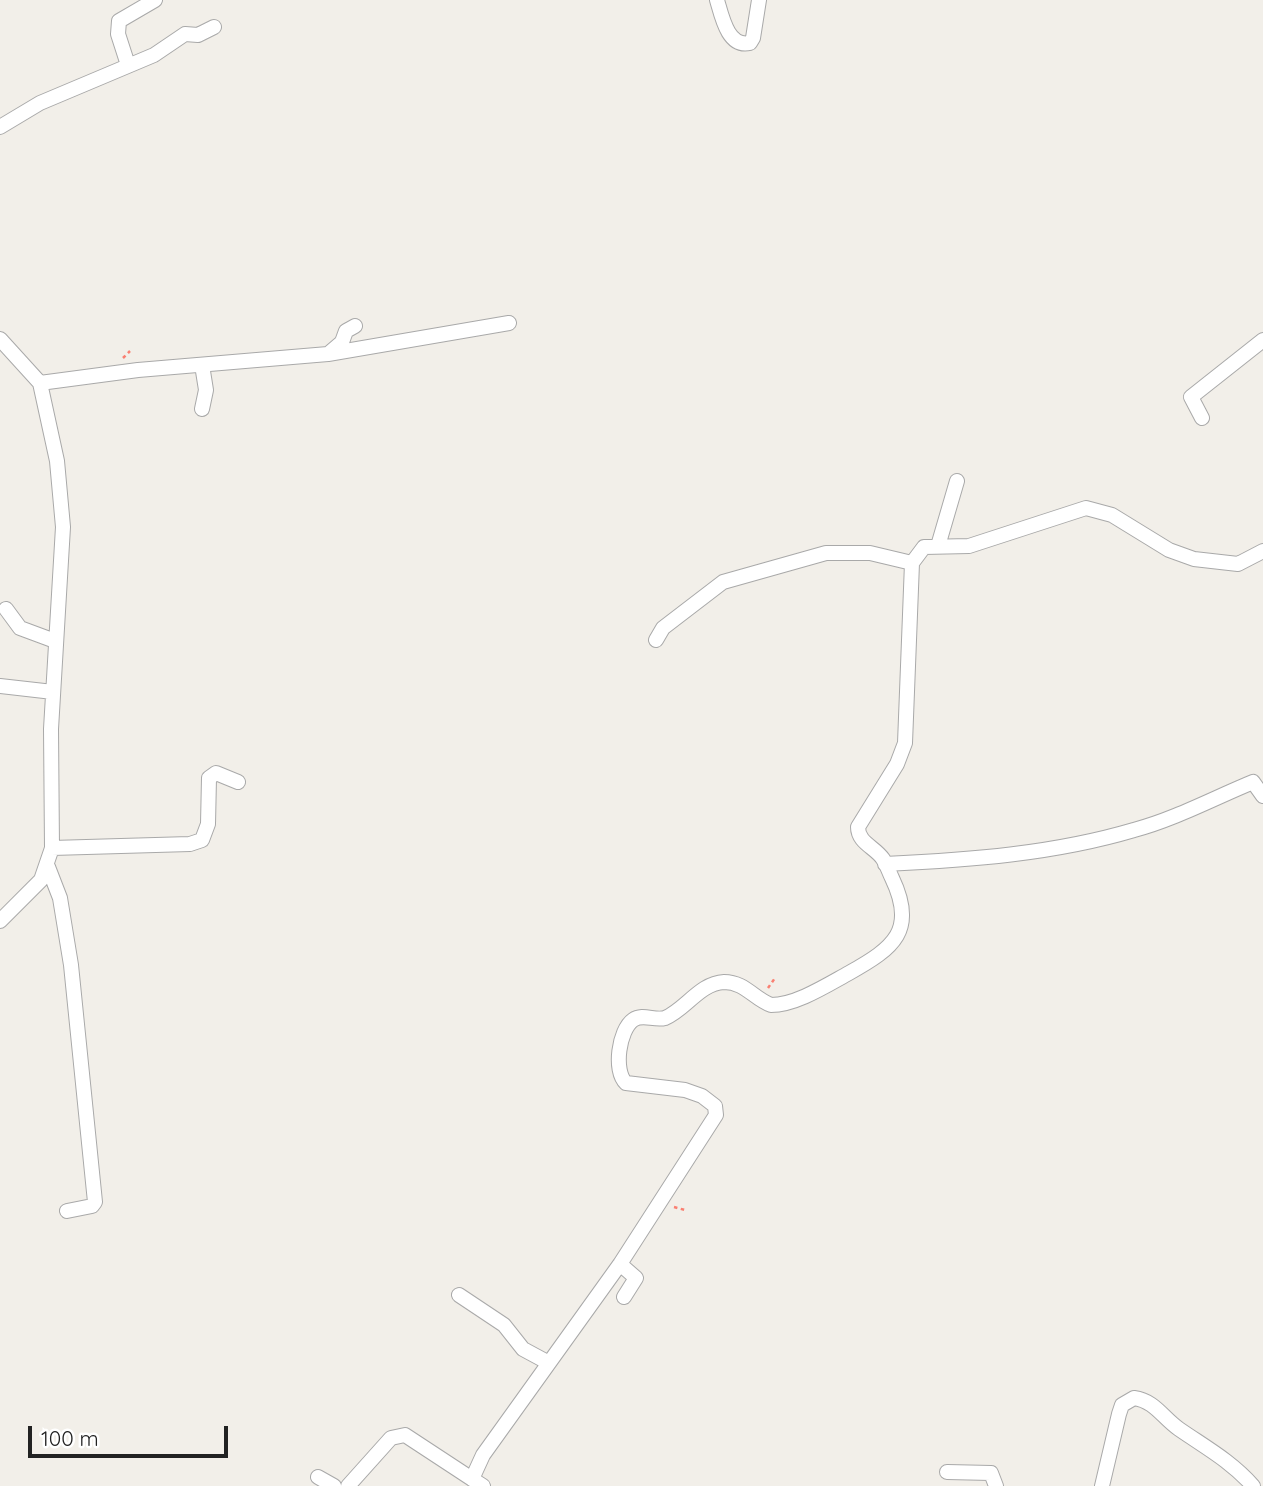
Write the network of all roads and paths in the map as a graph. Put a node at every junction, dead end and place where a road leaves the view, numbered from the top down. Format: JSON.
{"nodes":[{"id":1,"x":155,"y":0,"type":"edge"},
{"id":2,"x":716,"y":0,"type":"edge"},
{"id":3,"x":759,"y":0,"type":"edge"},
{"id":4,"x":214,"y":27,"type":"dead end"},
{"id":5,"x":128,"y":65,"type":"junction"},
{"id":6,"x":0,"y":127,"type":"edge"},
{"id":7,"x":509,"y":323,"type":"dead end"},
{"id":8,"x":355,"y":326,"type":"dead end"},
{"id":9,"x":0,"y":339,"type":"edge"},
{"id":10,"x":1263,"y":340,"type":"edge"},
{"id":11,"x":328,"y":354,"type":"junction"},
{"id":12,"x":202,"y":365,"type":"junction"},
{"id":13,"x":40,"y":383,"type":"junction"},
{"id":14,"x":202,"y":409,"type":"dead end"},
{"id":15,"x":1202,"y":418,"type":"dead end"},
{"id":16,"x":957,"y":481,"type":"dead end"},
{"id":17,"x":938,"y":546,"type":"junction"},
{"id":18,"x":1263,"y":551,"type":"edge"},
{"id":19,"x":912,"y":563,"type":"junction"},
{"id":20,"x":6,"y":609,"type":"dead end"},
{"id":21,"x":656,"y":639,"type":"dead end"},
{"id":22,"x":55,"y":641,"type":"junction"},
{"id":23,"x":0,"y":686,"type":"edge"},
{"id":24,"x":53,"y":691,"type":"junction"},
{"id":25,"x":1258,"y":779,"type":"edge"},
{"id":26,"x":237,"y":782,"type":"dead end"},
{"id":27,"x":1263,"y":796,"type":"edge"},
{"id":28,"x":52,"y":848,"type":"junction"},
{"id":29,"x":886,"y":864,"type":"junction"},
{"id":30,"x":48,"y":867,"type":"junction"},
{"id":31,"x":0,"y":921,"type":"edge"},
{"id":32,"x":67,"y":1211,"type":"dead end"},
{"id":33,"x":620,"y":1264,"type":"junction"},
{"id":34,"x":459,"y":1295,"type":"dead end"},
{"id":35,"x":624,"y":1297,"type":"dead end"},
{"id":36,"x":550,"y":1363,"type":"junction"},
{"id":37,"x":947,"y":1472,"type":"dead end"},
{"id":38,"x":318,"y":1477,"type":"dead end"},
{"id":39,"x":477,"y":1482,"type":"edge"},
{"id":40,"x":334,"y":1486,"type":"edge"},
{"id":41,"x":348,"y":1486,"type":"edge"},
{"id":42,"x":996,"y":1486,"type":"edge"},
{"id":43,"x":1102,"y":1486,"type":"edge"},
{"id":44,"x":1253,"y":1486,"type":"edge"}],
"edges":[{"from":1,"to":5,"type":"street"},
{"from":2,"to":3,"type":"street"},
{"from":4,"to":5,"type":"street"},
{"from":5,"to":6,"type":"street"},
{"from":7,"to":11,"type":"street"},
{"from":8,"to":11,"type":"street"},
{"from":9,"to":13,"type":"street"},
{"from":10,"to":15,"type":"street"},
{"from":11,"to":12,"type":"street"},
{"from":12,"to":13,"type":"street"},
{"from":12,"to":14,"type":"street"},
{"from":13,"to":22,"type":"street"},
{"from":16,"to":17,"type":"street"},
{"from":17,"to":18,"type":"street"},
{"from":17,"to":19,"type":"street"},
{"from":19,"to":21,"type":"street"},
{"from":19,"to":29,"type":"street"},
{"from":20,"to":22,"type":"street"},
{"from":22,"to":24,"type":"street"},
{"from":23,"to":24,"type":"street"},
{"from":24,"to":28,"type":"street"},
{"from":25,"to":27,"type":"street"},
{"from":25,"to":29,"type":"street"},
{"from":26,"to":28,"type":"street"},
{"from":28,"to":30,"type":"street"},
{"from":29,"to":33,"type":"street"},
{"from":30,"to":31,"type":"street"},
{"from":30,"to":32,"type":"street"},
{"from":33,"to":35,"type":"street"},
{"from":33,"to":36,"type":"street"},
{"from":34,"to":36,"type":"street"},
{"from":36,"to":39,"type":"street"},
{"from":37,"to":42,"type":"street"},
{"from":38,"to":40,"type":"street"},
{"from":39,"to":41,"type":"street"},
{"from":43,"to":44,"type":"street"}]}
